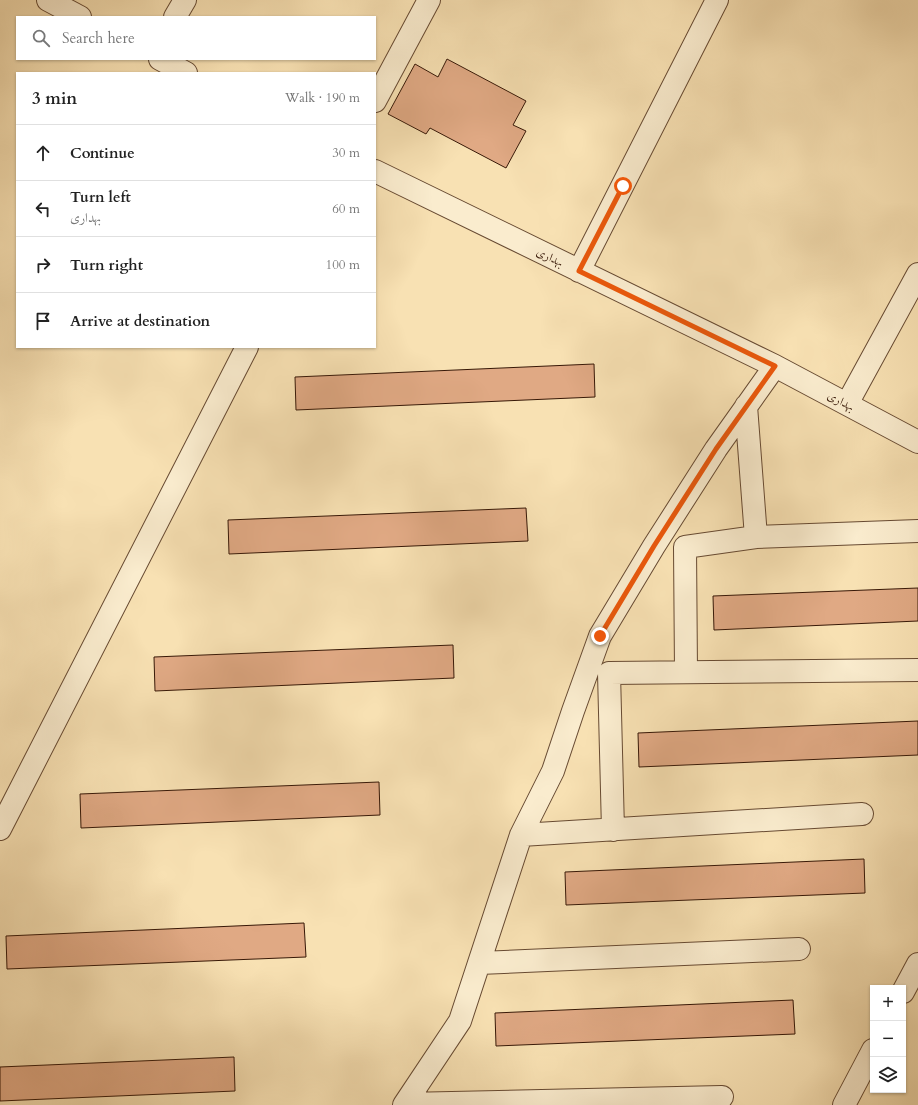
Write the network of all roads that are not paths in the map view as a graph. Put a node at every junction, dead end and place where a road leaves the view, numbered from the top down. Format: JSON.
{"nodes":[{"id":1,"x":48,"y":0,"type":"edge"},
{"id":2,"x":185,"y":0,"type":"edge"},
{"id":3,"x":429,"y":0,"type":"edge"},
{"id":4,"x":717,"y":0,"type":"edge"},
{"id":5,"x":78,"y":16,"type":"edge"},
{"id":6,"x":176,"y":16,"type":"edge"},
{"id":7,"x":162,"y":60,"type":"edge"},
{"id":8,"x":184,"y":72,"type":"edge"},
{"id":9,"x":376,"y":99,"type":"edge"},
{"id":10,"x":376,"y":171,"type":"edge"},
{"id":11,"x":579,"y":271,"type":"junction"},
{"id":12,"x":918,"y":274,"type":"edge"},
{"id":13,"x":246,"y":348,"type":"edge"},
{"id":14,"x":775,"y":366,"type":"junction"},
{"id":15,"x":847,"y":404,"type":"junction"},
{"id":16,"x":746,"y":406,"type":"junction"},
{"id":17,"x":918,"y":442,"type":"edge"},
{"id":18,"x":918,"y":531,"type":"edge"},
{"id":19,"x":756,"y":537,"type":"junction"},
{"id":20,"x":918,"y":670,"type":"edge"},
{"id":21,"x":686,"y":672,"type":"junction"},
{"id":22,"x":862,"y":814,"type":"dead end"},
{"id":23,"x":0,"y":829,"type":"edge"},
{"id":24,"x":613,"y":830,"type":"junction"},
{"id":25,"x":521,"y":836,"type":"junction"},
{"id":26,"x":799,"y":949,"type":"dead end"},
{"id":27,"x":479,"y":963,"type":"junction"},
{"id":28,"x":918,"y":964,"type":"edge"},
{"id":29,"x":906,"y":986,"type":"edge"},
{"id":30,"x":870,"y":1056,"type":"edge"},
{"id":31,"x":722,"y":1097,"type":"dead end"},
{"id":32,"x":404,"y":1104,"type":"edge"},
{"id":33,"x":844,"y":1105,"type":"edge"}],
"edges":[{"from":1,"to":5,"type":"street"},
{"from":2,"to":6,"type":"street"},
{"from":3,"to":9,"type":"street"},
{"from":4,"to":11,"type":"street"},
{"from":7,"to":8,"type":"street"},
{"from":10,"to":11,"type":"street","name":"بهداری"},
{"from":11,"to":14,"type":"street","name":"بهداری"},
{"from":12,"to":15,"type":"street"},
{"from":13,"to":23,"type":"street"},
{"from":14,"to":15,"type":"street","name":"بهداری"},
{"from":14,"to":16,"type":"street"},
{"from":15,"to":17,"type":"street","name":"بهداری"},
{"from":16,"to":19,"type":"street"},
{"from":16,"to":25,"type":"street"},
{"from":18,"to":19,"type":"street"},
{"from":19,"to":21,"type":"street"},
{"from":20,"to":21,"type":"street"},
{"from":21,"to":24,"type":"street"},
{"from":22,"to":24,"type":"street"},
{"from":24,"to":25,"type":"street"},
{"from":25,"to":27,"type":"street"},
{"from":26,"to":27,"type":"street"},
{"from":27,"to":32,"type":"street"},
{"from":28,"to":29,"type":"street"},
{"from":30,"to":33,"type":"street"},
{"from":31,"to":32,"type":"street"}]}
